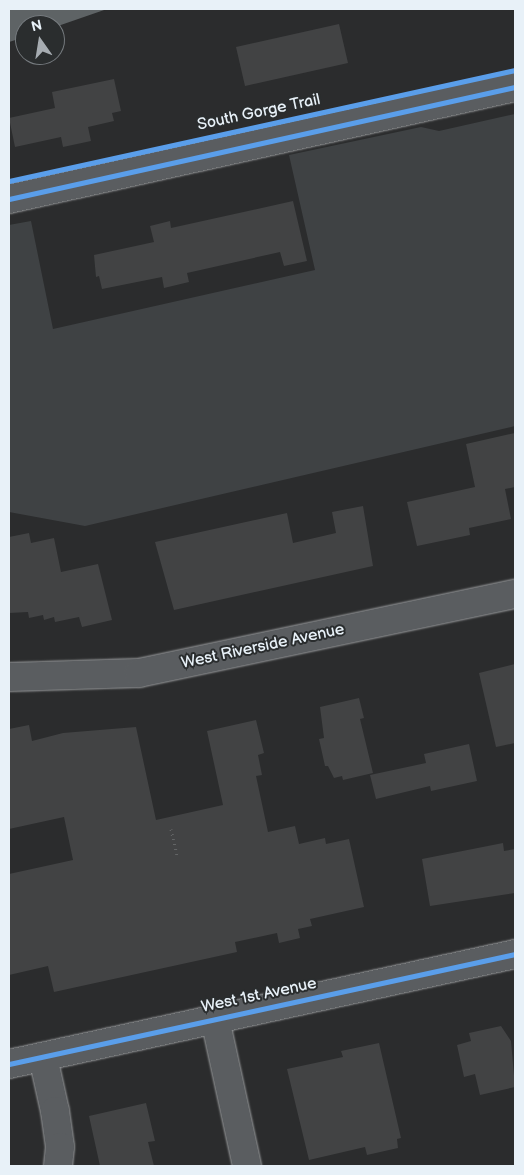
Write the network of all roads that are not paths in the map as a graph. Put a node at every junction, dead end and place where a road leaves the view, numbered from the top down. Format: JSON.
{"nodes":[{"id":1,"x":515,"y":87,"type":"edge"},
{"id":2,"x":9,"y":199,"type":"edge"},
{"id":3,"x":515,"y":594,"type":"edge"},
{"id":4,"x":9,"y":677,"type":"edge"},
{"id":5,"x":515,"y":954,"type":"edge"},
{"id":6,"x":215,"y":1019,"type":"junction"},
{"id":7,"x":43,"y":1057,"type":"junction"},
{"id":8,"x":9,"y":1064,"type":"edge"},
{"id":9,"x":58,"y":1166,"type":"edge"},
{"id":10,"x":247,"y":1166,"type":"edge"}],
"edges":[{"from":1,"to":2,"type":"street"},
{"from":3,"to":4,"type":"street","name":"West Riverside Avenue"},
{"from":5,"to":6,"type":"street","name":"West 1st Avenue"},
{"from":6,"to":7,"type":"street","name":"West 1st Avenue"},
{"from":6,"to":10,"type":"street"},
{"from":7,"to":8,"type":"street","name":"West 1st Avenue"},
{"from":7,"to":9,"type":"street"}]}
